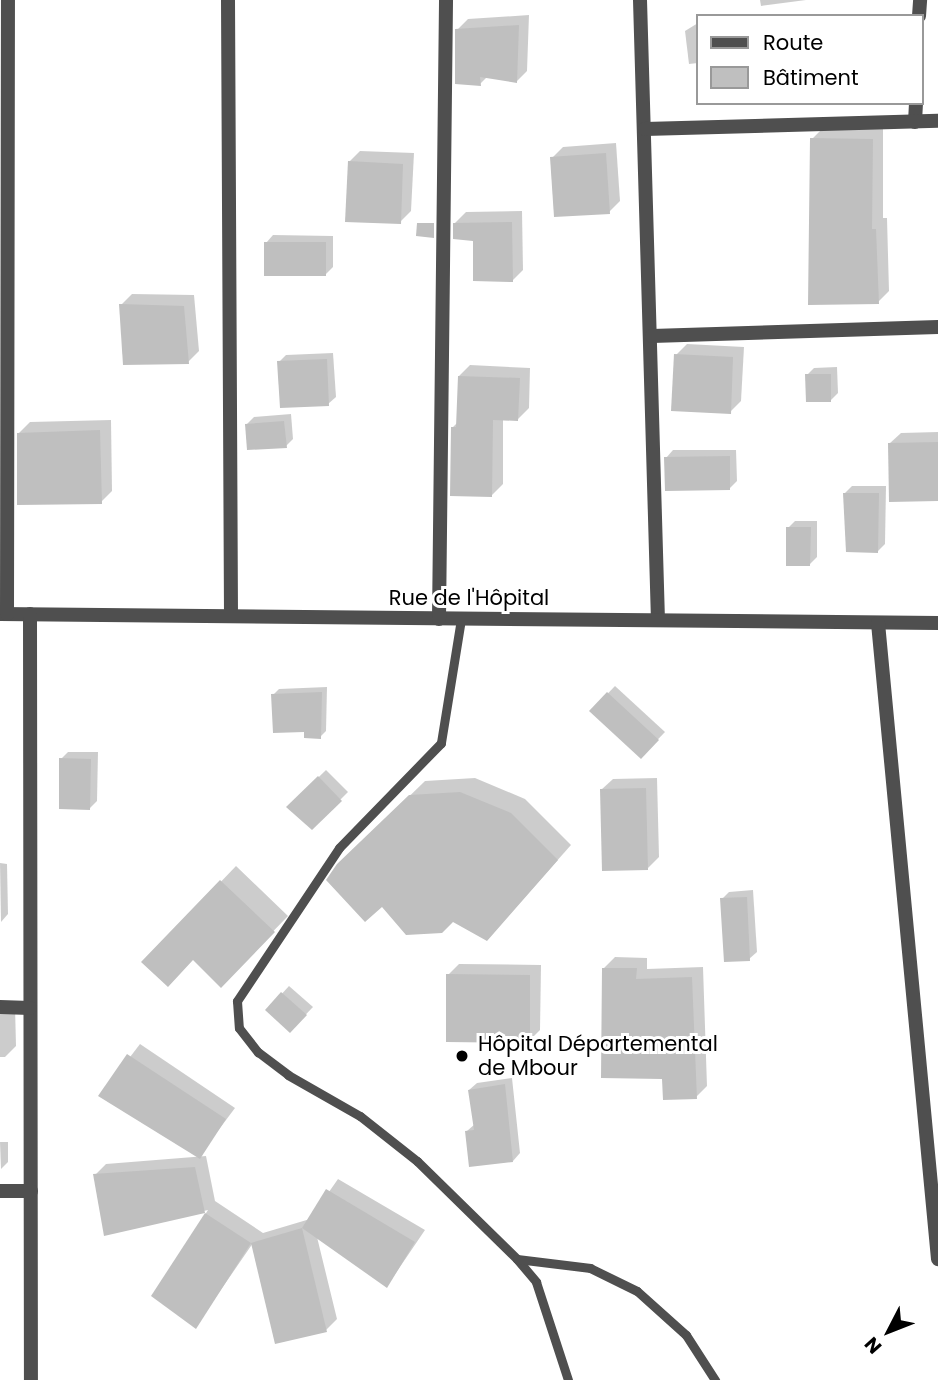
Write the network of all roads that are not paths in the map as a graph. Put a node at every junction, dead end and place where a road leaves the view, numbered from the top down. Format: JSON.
{"nodes":[{"id":1,"x":8,"y":0,"type":"edge"},
{"id":2,"x":228,"y":0,"type":"edge"},
{"id":3,"x":446,"y":0,"type":"edge"},
{"id":4,"x":640,"y":0,"type":"edge"},
{"id":5,"x":916,"y":105,"type":"edge"},
{"id":6,"x":938,"y":121,"type":"edge"},
{"id":7,"x":915,"y":122,"type":"junction"},
{"id":8,"x":645,"y":129,"type":"junction"},
{"id":9,"x":4,"y":153,"type":"edge"},
{"id":10,"x":4,"y":322,"type":"edge"},
{"id":11,"x":938,"y":327,"type":"edge"},
{"id":12,"x":652,"y":336,"type":"junction"},
{"id":13,"x":3,"y":614,"type":"edge"},
{"id":14,"x":30,"y":614,"type":"junction"},
{"id":15,"x":231,"y":616,"type":"junction"},
{"id":16,"x":439,"y":619,"type":"junction"},
{"id":17,"x":460,"y":619,"type":"junction"},
{"id":18,"x":659,"y":620,"type":"junction"},
{"id":19,"x":877,"y":622,"type":"junction"},
{"id":20,"x":938,"y":623,"type":"edge"},
{"id":21,"x":0,"y":1007,"type":"edge"},
{"id":22,"x":30,"y":1008,"type":"junction"},
{"id":23,"x":0,"y":1191,"type":"edge"},
{"id":24,"x":31,"y":1191,"type":"junction"},
{"id":25,"x":517,"y":1259,"type":"junction"},
{"id":26,"x":938,"y":1259,"type":"edge"},
{"id":27,"x":31,"y":1380,"type":"edge"},
{"id":28,"x":568,"y":1380,"type":"edge"},
{"id":29,"x":715,"y":1380,"type":"edge"}],
"edges":[{"from":1,"to":9,"type":"street"},
{"from":2,"to":15,"type":"street"},
{"from":3,"to":16,"type":"street"},
{"from":4,"to":8,"type":"street"},
{"from":5,"to":7,"type":"street"},
{"from":6,"to":7,"type":"street"},
{"from":7,"to":8,"type":"street"},
{"from":8,"to":12,"type":"street"},
{"from":9,"to":10,"type":"street"},
{"from":10,"to":13,"type":"street"},
{"from":11,"to":12,"type":"street"},
{"from":12,"to":18,"type":"street"},
{"from":13,"to":14,"type":"street","name":"Rue de l'Hôpital"},
{"from":14,"to":15,"type":"street","name":"Rue de l'Hôpital"},
{"from":14,"to":22,"type":"street"},
{"from":15,"to":16,"type":"street","name":"Rue de l'Hôpital"},
{"from":16,"to":17,"type":"street","name":"Rue de l'Hôpital"},
{"from":17,"to":18,"type":"street","name":"Rue de l'Hôpital"},
{"from":17,"to":25,"type":"lane"},
{"from":18,"to":19,"type":"street","name":"Rue de l'Hôpital"},
{"from":19,"to":20,"type":"street","name":"Rue de l'Hôpital"},
{"from":19,"to":26,"type":"street"},
{"from":21,"to":22,"type":"street"},
{"from":22,"to":24,"type":"street"},
{"from":23,"to":24,"type":"street"},
{"from":24,"to":27,"type":"street"},
{"from":25,"to":28,"type":"lane"},
{"from":25,"to":29,"type":"lane"}]}
